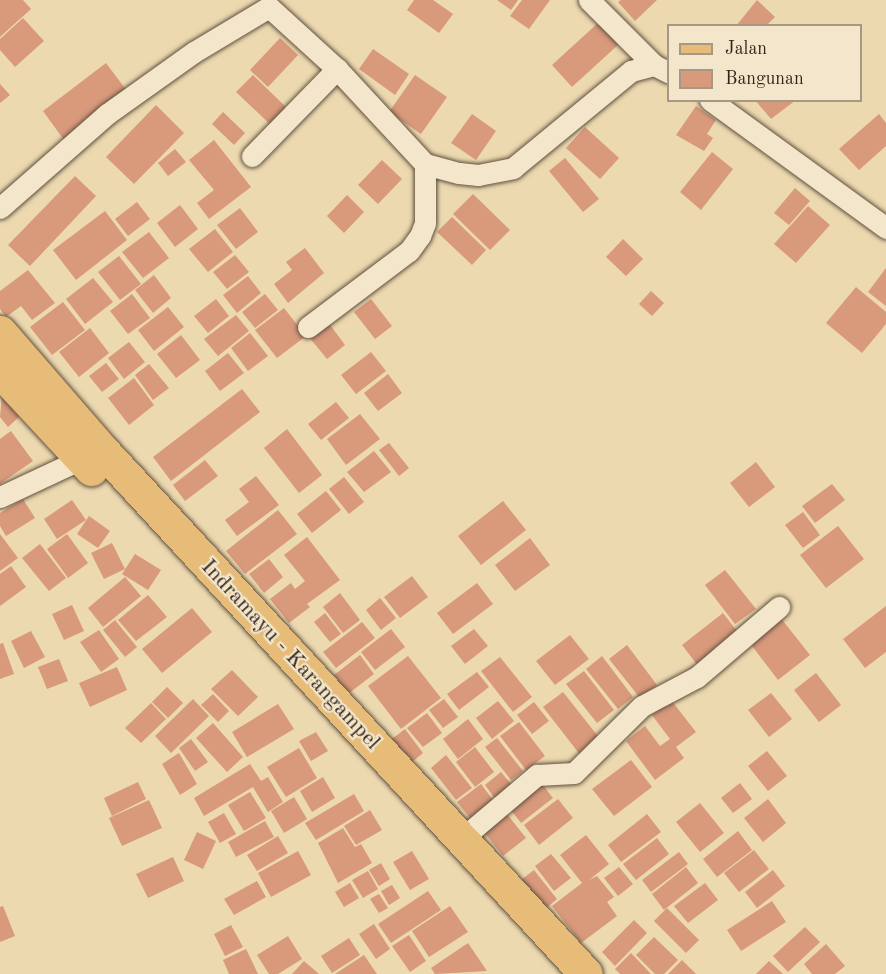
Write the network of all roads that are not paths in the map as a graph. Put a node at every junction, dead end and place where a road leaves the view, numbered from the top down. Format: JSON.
{"nodes":[{"id":1,"x":590,"y":0,"type":"edge"},
{"id":2,"x":272,"y":4,"type":"edge"},
{"id":3,"x":661,"y":68,"type":"edge"},
{"id":4,"x":337,"y":69,"type":"junction"},
{"id":5,"x":713,"y":102,"type":"edge"},
{"id":6,"x":252,"y":156,"type":"dead end"},
{"id":7,"x":424,"y":164,"type":"junction"},
{"id":8,"x":0,"y":208,"type":"edge"},
{"id":9,"x":886,"y":228,"type":"edge"},
{"id":10,"x":308,"y":327,"type":"dead end"},
{"id":11,"x":0,"y":332,"type":"edge"},
{"id":12,"x":0,"y":371,"type":"edge"},
{"id":13,"x":81,"y":459,"type":"junction"},
{"id":14,"x":0,"y":497,"type":"edge"},
{"id":15,"x":779,"y":607,"type":"dead end"},
{"id":16,"x":253,"y":631,"type":"junction"},
{"id":17,"x":462,"y":852,"type":"junction"},
{"id":18,"x":555,"y":974,"type":"edge"},
{"id":19,"x":586,"y":974,"type":"edge"}],
"edges":[{"from":1,"to":3,"type":"street"},
{"from":2,"to":4,"type":"street"},
{"from":2,"to":8,"type":"street"},
{"from":3,"to":7,"type":"street"},
{"from":4,"to":6,"type":"street"},
{"from":4,"to":7,"type":"street"},
{"from":5,"to":9,"type":"street"},
{"from":7,"to":10,"type":"street"},
{"from":11,"to":16,"type":"main road","name":"Indramayu - Karangampel"},
{"from":12,"to":13,"type":"main road","name":"Indramayu - Karangampel"},
{"from":13,"to":14,"type":"street"},
{"from":13,"to":16,"type":"main road","name":"Indramayu - Karangampel"},
{"from":15,"to":17,"type":"street"},
{"from":16,"to":17,"type":"main road","name":"Indramayu - Karangampel"},
{"from":17,"to":18,"type":"main road","name":"Indramayu - Karangampel"},
{"from":17,"to":19,"type":"main road","name":"Indramayu - Karangampel"}]}
